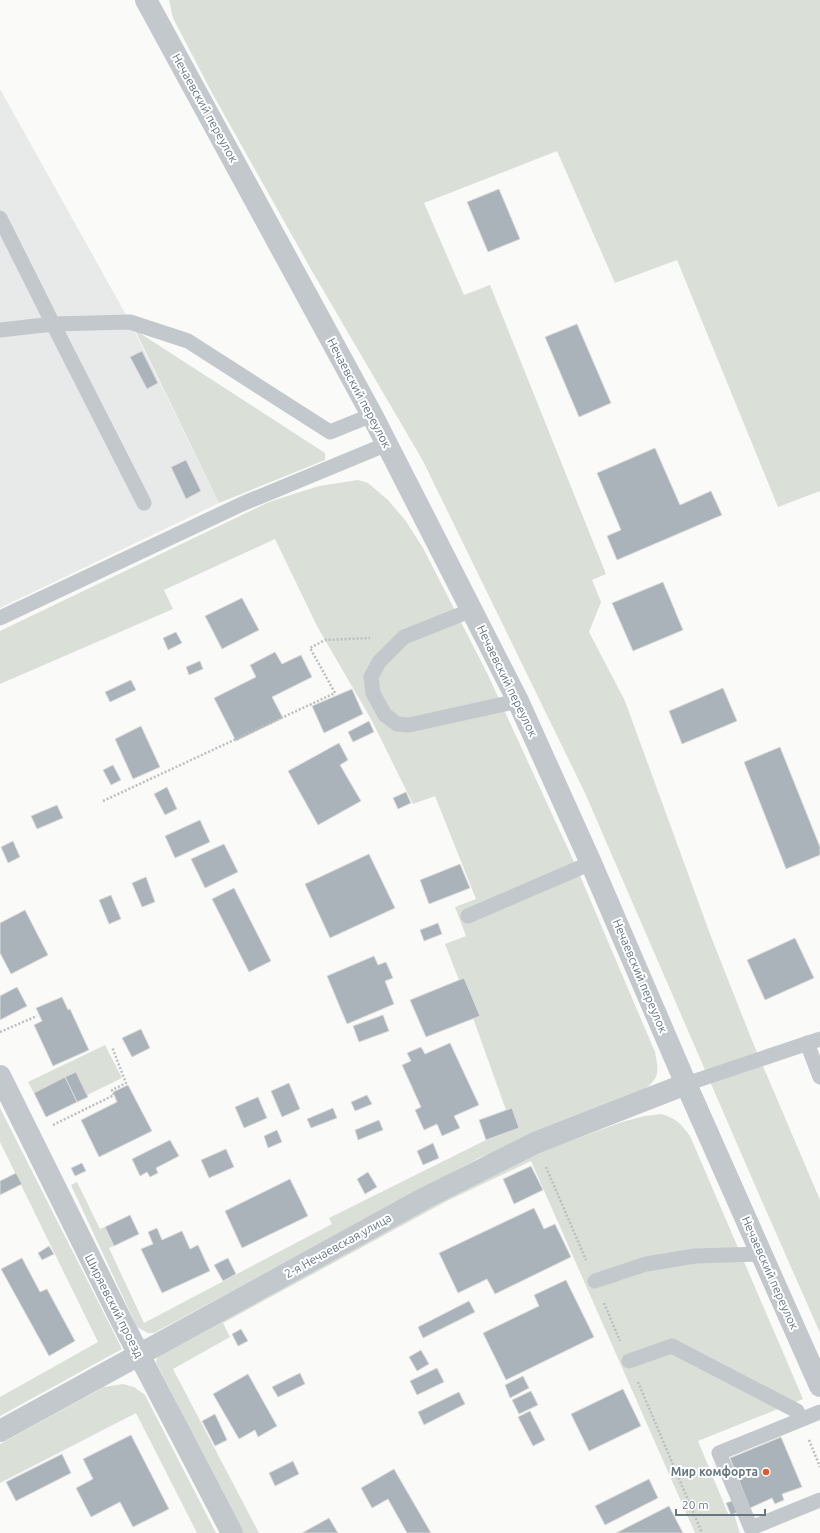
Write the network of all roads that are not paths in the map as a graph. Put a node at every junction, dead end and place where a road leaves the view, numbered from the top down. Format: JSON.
{"nodes":[{"id":1,"x":146,"y":0,"type":"edge"},
{"id":2,"x":0,"y":218,"type":"edge"},
{"id":3,"x":53,"y":324,"type":"junction"},
{"id":4,"x":0,"y":330,"type":"edge"},
{"id":5,"x":372,"y":415,"type":"junction"},
{"id":6,"x":387,"y":444,"type":"junction"},
{"id":7,"x":144,"y":503,"type":"dead end"},
{"id":8,"x":472,"y":610,"type":"junction"},
{"id":9,"x":0,"y":618,"type":"edge"},
{"id":10,"x":518,"y":701,"type":"junction"},
{"id":11,"x":591,"y":863,"type":"junction"},
{"id":12,"x":468,"y":916,"type":"dead end"},
{"id":13,"x":813,"y":1041,"type":"edge"},
{"id":14,"x":0,"y":1076,"type":"edge"},
{"id":15,"x":820,"y":1077,"type":"edge"},
{"id":16,"x":686,"y":1084,"type":"junction"},
{"id":17,"x":761,"y":1254,"type":"junction"},
{"id":18,"x":595,"y":1281,"type":"road end"},
{"id":19,"x":139,"y":1354,"type":"junction"},
{"id":20,"x":629,"y":1361,"type":"road end"},
{"id":21,"x":820,"y":1386,"type":"edge"},
{"id":22,"x":820,"y":1412,"type":"edge"},
{"id":23,"x":800,"y":1419,"type":"junction"},
{"id":24,"x":0,"y":1431,"type":"edge"},
{"id":25,"x":820,"y":1500,"type":"edge"},
{"id":26,"x":232,"y":1533,"type":"edge"}],
"edges":[{"from":1,"to":5,"type":"street","name":"Нечаевский переулок"},
{"from":2,"to":3,"type":"lane"},
{"from":3,"to":4,"type":"lane"},
{"from":3,"to":5,"type":"lane"},
{"from":3,"to":7,"type":"lane"},
{"from":5,"to":6,"type":"street","name":"Нечаевский переулок"},
{"from":6,"to":8,"type":"street","name":"Нечаевский переулок"},
{"from":6,"to":9,"type":"lane"},
{"from":8,"to":10,"type":"street","name":"Нечаевский переулок"},
{"from":8,"to":10,"type":"lane"},
{"from":10,"to":11,"type":"street","name":"Нечаевский переулок"},
{"from":11,"to":12,"type":"lane"},
{"from":11,"to":16,"type":"street","name":"Нечаевский переулок"},
{"from":13,"to":15,"type":"lane"},
{"from":13,"to":16,"type":"lane"},
{"from":14,"to":19,"type":"street","name":"Ширяевский проезд"},
{"from":16,"to":17,"type":"street","name":"Нечаевский переулок"},
{"from":16,"to":19,"type":"street","name":"2-я Нечаевская улица"},
{"from":17,"to":18,"type":"lane"},
{"from":17,"to":21,"type":"street","name":"Нечаевский переулок"},
{"from":19,"to":24,"type":"street","name":"2-я Нечаевская улица"},
{"from":19,"to":26,"type":"street","name":"Ширяевский проезд"},
{"from":20,"to":23,"type":"lane"},
{"from":22,"to":23,"type":"lane"},
{"from":23,"to":25,"type":"lane"}]}
